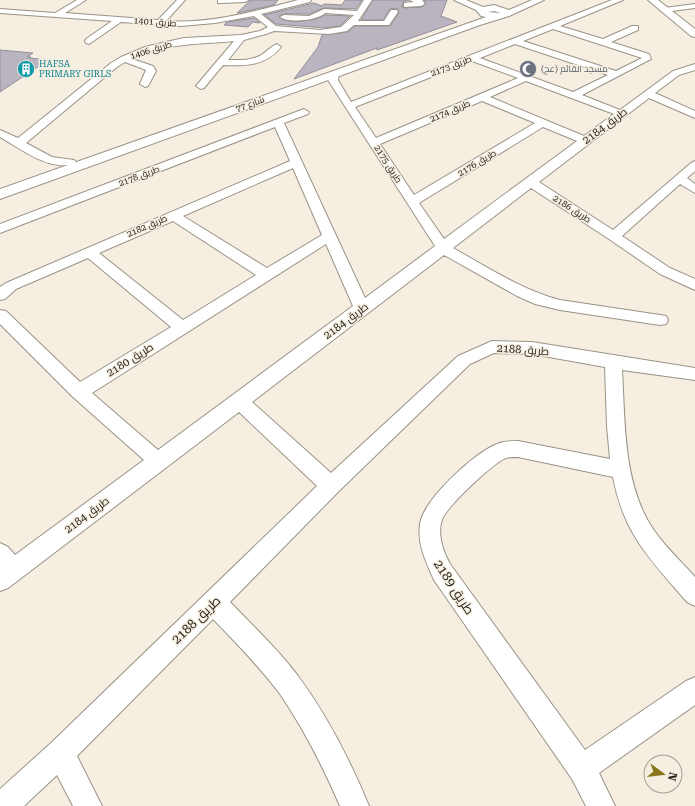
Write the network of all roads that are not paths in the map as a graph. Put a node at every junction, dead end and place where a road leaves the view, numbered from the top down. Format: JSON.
{"nodes":[{"id":1,"x":82,"y":0,"type":"edge"},
{"id":2,"x":181,"y":0,"type":"edge"},
{"id":3,"x":221,"y":0,"type":"edge"},
{"id":4,"x":245,"y":0,"type":"edge"},
{"id":5,"x":307,"y":0,"type":"edge"},
{"id":6,"x":368,"y":0,"type":"edge"},
{"id":7,"x":458,"y":0,"type":"edge"},
{"id":8,"x":469,"y":0,"type":"edge"},
{"id":9,"x":531,"y":0,"type":"edge"},
{"id":10,"x":540,"y":0,"type":"edge"},
{"id":11,"x":619,"y":0,"type":"edge"},
{"id":12,"x":652,"y":0,"type":"edge"},
{"id":13,"x":289,"y":2,"type":"edge"},
{"id":14,"x":695,"y":6,"type":"edge"},
{"id":15,"x":664,"y":10,"type":"junction"},
{"id":16,"x":0,"y":11,"type":"edge"},
{"id":17,"x":18,"y":12,"type":"junction"},
{"id":18,"x":394,"y":12,"type":"dead end"},
{"id":19,"x":493,"y":12,"type":"junction"},
{"id":20,"x":358,"y":13,"type":"junction"},
{"id":21,"x":256,"y":14,"type":"junction"},
{"id":22,"x":57,"y":15,"type":"junction"},
{"id":23,"x":6,"y":19,"type":"dead end"},
{"id":24,"x":120,"y":19,"type":"junction"},
{"id":25,"x":160,"y":22,"type":"junction"},
{"id":26,"x":206,"y":22,"type":"junction"},
{"id":27,"x":352,"y":23,"type":"junction"},
{"id":28,"x":552,"y":26,"type":"junction"},
{"id":29,"x":273,"y":28,"type":"junction"},
{"id":30,"x":635,"y":28,"type":"dead end"},
{"id":31,"x":695,"y":34,"type":"edge"},
{"id":32,"x":241,"y":38,"type":"junction"},
{"id":33,"x":89,"y":41,"type":"dead end"},
{"id":34,"x":195,"y":41,"type":"junction"},
{"id":35,"x":515,"y":42,"type":"junction"},
{"id":36,"x":604,"y":42,"type":"junction"},
{"id":37,"x":277,"y":47,"type":"dead end"},
{"id":38,"x":473,"y":58,"type":"junction"},
{"id":39,"x":124,"y":59,"type":"junction"},
{"id":40,"x":220,"y":62,"type":"junction"},
{"id":41,"x":695,"y":67,"type":"edge"},
{"id":42,"x":615,"y":74,"type":"junction"},
{"id":43,"x":334,"y":77,"type":"junction"},
{"id":44,"x":526,"y":78,"type":"junction"},
{"id":45,"x":145,"y":84,"type":"dead end"},
{"id":46,"x":201,"y":86,"type":"dead end"},
{"id":47,"x":649,"y":94,"type":"junction"},
{"id":48,"x":575,"y":95,"type":"junction"},
{"id":49,"x":482,"y":97,"type":"junction"},
{"id":50,"x":349,"y":106,"type":"junction"},
{"id":51,"x":304,"y":112,"type":"dead end"},
{"id":52,"x":622,"y":114,"type":"junction"},
{"id":53,"x":695,"y":115,"type":"edge"},
{"id":54,"x":278,"y":122,"type":"junction"},
{"id":55,"x":542,"y":123,"type":"junction"},
{"id":56,"x":0,"y":133,"type":"edge"},
{"id":57,"x":586,"y":141,"type":"junction"},
{"id":58,"x":19,"y":143,"type":"junction"},
{"id":59,"x":374,"y":143,"type":"junction"},
{"id":60,"x":49,"y":160,"type":"junction"},
{"id":61,"x":70,"y":162,"type":"junction"},
{"id":62,"x":296,"y":162,"type":"junction"},
{"id":63,"x":695,"y":165,"type":"edge"},
{"id":64,"x":44,"y":172,"type":"junction"},
{"id":65,"x":680,"y":179,"type":"junction"},
{"id":66,"x":530,"y":182,"type":"junction"},
{"id":67,"x":0,"y":188,"type":"edge"},
{"id":68,"x":695,"y":189,"type":"edge"},
{"id":69,"x":0,"y":194,"type":"edge"},
{"id":70,"x":412,"y":202,"type":"junction"},
{"id":71,"x":173,"y":215,"type":"junction"},
{"id":72,"x":0,"y":229,"type":"edge"},
{"id":73,"x":329,"y":236,"type":"junction"},
{"id":74,"x":614,"y":236,"type":"junction"},
{"id":75,"x":443,"y":248,"type":"junction"},
{"id":76,"x":89,"y":252,"type":"junction"},
{"id":77,"x":267,"y":275,"type":"junction"},
{"id":78,"x":695,"y":285,"type":"edge"},
{"id":79,"x":0,"y":295,"type":"edge"},
{"id":80,"x":362,"y":309,"type":"junction"},
{"id":81,"x":0,"y":315,"type":"edge"},
{"id":82,"x":660,"y":320,"type":"dead end"},
{"id":83,"x":182,"y":328,"type":"junction"},
{"id":84,"x":613,"y":362,"type":"junction"},
{"id":85,"x":695,"y":374,"type":"edge"},
{"id":86,"x":79,"y":392,"type":"junction"},
{"id":87,"x":239,"y":401,"type":"junction"},
{"id":88,"x":158,"y":461,"type":"junction"},
{"id":89,"x":620,"y":470,"type":"junction"},
{"id":90,"x":331,"y":486,"type":"junction"},
{"id":91,"x":4,"y":568,"type":"edge"},
{"id":92,"x":695,"y":594,"type":"edge"},
{"id":93,"x":214,"y":603,"type":"junction"},
{"id":94,"x":695,"y":690,"type":"edge"},
{"id":95,"x":61,"y":753,"type":"junction"},
{"id":96,"x":582,"y":769,"type":"junction"},
{"id":97,"x":3,"y":806,"type":"edge"},
{"id":98,"x":88,"y":806,"type":"edge"},
{"id":99,"x":355,"y":806,"type":"edge"},
{"id":100,"x":601,"y":806,"type":"edge"}],
"edges":[{"from":1,"to":22,"type":"street"},
{"from":2,"to":25,"type":"street"},
{"from":3,"to":4,"type":"street"},
{"from":5,"to":13,"type":"street","name":"طريق 1401"},
{"from":6,"to":20,"type":"street"},
{"from":7,"to":19,"type":"street"},
{"from":8,"to":19,"type":"street"},
{"from":9,"to":19,"type":"street","name":"شارع 77"},
{"from":10,"to":19,"type":"street","name":"شارع 77"},
{"from":11,"to":28,"type":"street","name":"طريق 2173"},
{"from":12,"to":15,"type":"street"},
{"from":13,"to":21,"type":"street","name":"طريق 1401"},
{"from":14,"to":15,"type":"street"},
{"from":15,"to":31,"type":"street"},
{"from":16,"to":17,"type":"street","name":"طريق 1401"},
{"from":17,"to":22,"type":"street","name":"طريق 1401"},
{"from":17,"to":23,"type":"street"},
{"from":18,"to":27,"type":"street"},
{"from":19,"to":43,"type":"street","name":"شارع 77"},
{"from":19,"to":61,"type":"street","name":"شارع 77"},
{"from":20,"to":21,"type":"street"},
{"from":20,"to":27,"type":"street"},
{"from":21,"to":26,"type":"street","name":"طريق 1401"},
{"from":21,"to":29,"type":"street"},
{"from":22,"to":24,"type":"street","name":"طريق 1401"},
{"from":24,"to":25,"type":"street","name":"طريق 1401"},
{"from":24,"to":33,"type":"street"},
{"from":25,"to":26,"type":"street","name":"طريق 1401"},
{"from":26,"to":34,"type":"street"},
{"from":27,"to":29,"type":"street"},
{"from":28,"to":35,"type":"street","name":"طريق 2173"},
{"from":28,"to":36,"type":"street"},
{"from":29,"to":32,"type":"street","name":"طريق 1406"},
{"from":30,"to":36,"type":"street"},
{"from":32,"to":34,"type":"street","name":"طريق 1406"},
{"from":32,"to":40,"type":"street"},
{"from":34,"to":39,"type":"street","name":"طريق 1406"},
{"from":35,"to":38,"type":"street","name":"طريق 2173"},
{"from":35,"to":42,"type":"street"},
{"from":36,"to":42,"type":"street"},
{"from":37,"to":40,"type":"street"},
{"from":38,"to":44,"type":"street"},
{"from":38,"to":50,"type":"street","name":"طريق 2173"},
{"from":39,"to":45,"type":"street"},
{"from":39,"to":58,"type":"street","name":"طريق 1406"},
{"from":40,"to":46,"type":"street"},
{"from":41,"to":47,"type":"street","name":"طريق 2184"},
{"from":42,"to":48,"type":"street"},
{"from":43,"to":50,"type":"street","name":"طريق 2175"},
{"from":43,"to":69,"type":"street","name":"شارع 77"},
{"from":44,"to":48,"type":"street"},
{"from":44,"to":49,"type":"street","name":"طريق 2174"},
{"from":47,"to":52,"type":"street","name":"طريق 2184"},
{"from":47,"to":53,"type":"street"},
{"from":48,"to":52,"type":"street"},
{"from":49,"to":55,"type":"street"},
{"from":49,"to":59,"type":"street","name":"طريق 2174"},
{"from":50,"to":59,"type":"street","name":"طريق 2175"},
{"from":51,"to":54,"type":"street","name":"طريق 2178"},
{"from":52,"to":57,"type":"street","name":"طريق 2184"},
{"from":54,"to":62,"type":"street"},
{"from":54,"to":72,"type":"street","name":"طريق 2178"},
{"from":55,"to":57,"type":"street"},
{"from":55,"to":70,"type":"street","name":"طريق 2176"},
{"from":56,"to":58,"type":"street"},
{"from":57,"to":66,"type":"street","name":"طريق 2184"},
{"from":58,"to":60,"type":"street"},
{"from":59,"to":70,"type":"street","name":"طريق 2175"},
{"from":60,"to":61,"type":"street"},
{"from":60,"to":64,"type":"street"},
{"from":61,"to":64,"type":"street","name":"شارع 77"},
{"from":62,"to":71,"type":"street","name":"طريق 2182"},
{"from":62,"to":73,"type":"street"},
{"from":63,"to":65,"type":"street"},
{"from":64,"to":67,"type":"street","name":"شارع 77"},
{"from":65,"to":68,"type":"street"},
{"from":65,"to":74,"type":"street"},
{"from":66,"to":74,"type":"street","name":"طريق 2186"},
{"from":66,"to":75,"type":"street","name":"طريق 2184"},
{"from":70,"to":75,"type":"street","name":"طريق 2175"},
{"from":71,"to":76,"type":"street","name":"طريق 2182"},
{"from":71,"to":77,"type":"street"},
{"from":73,"to":77,"type":"street","name":"طريق 2180"},
{"from":73,"to":80,"type":"street"},
{"from":74,"to":78,"type":"street","name":"طريق 2186"},
{"from":75,"to":80,"type":"street","name":"طريق 2184"},
{"from":75,"to":82,"type":"street"},
{"from":76,"to":79,"type":"street","name":"طريق 2182"},
{"from":76,"to":83,"type":"street"},
{"from":77,"to":83,"type":"street","name":"طريق 2180"},
{"from":80,"to":87,"type":"street","name":"طريق 2184"},
{"from":81,"to":86,"type":"street"},
{"from":83,"to":86,"type":"street","name":"طريق 2180"},
{"from":84,"to":85,"type":"street","name":"طريق 2188"},
{"from":84,"to":89,"type":"street"},
{"from":84,"to":90,"type":"street","name":"طريق 2188"},
{"from":86,"to":88,"type":"street"},
{"from":87,"to":88,"type":"street","name":"طريق 2184"},
{"from":87,"to":90,"type":"street"},
{"from":88,"to":91,"type":"street","name":"طريق 2184"},
{"from":89,"to":92,"type":"street"},
{"from":89,"to":96,"type":"street","name":"طريق 2189"},
{"from":90,"to":93,"type":"street","name":"طريق 2188"},
{"from":93,"to":95,"type":"street","name":"طريق 2188"},
{"from":93,"to":99,"type":"street"},
{"from":94,"to":96,"type":"street"},
{"from":95,"to":97,"type":"street","name":"طريق 2188"},
{"from":95,"to":98,"type":"street"},
{"from":96,"to":100,"type":"street","name":"طريق 2189"}]}
